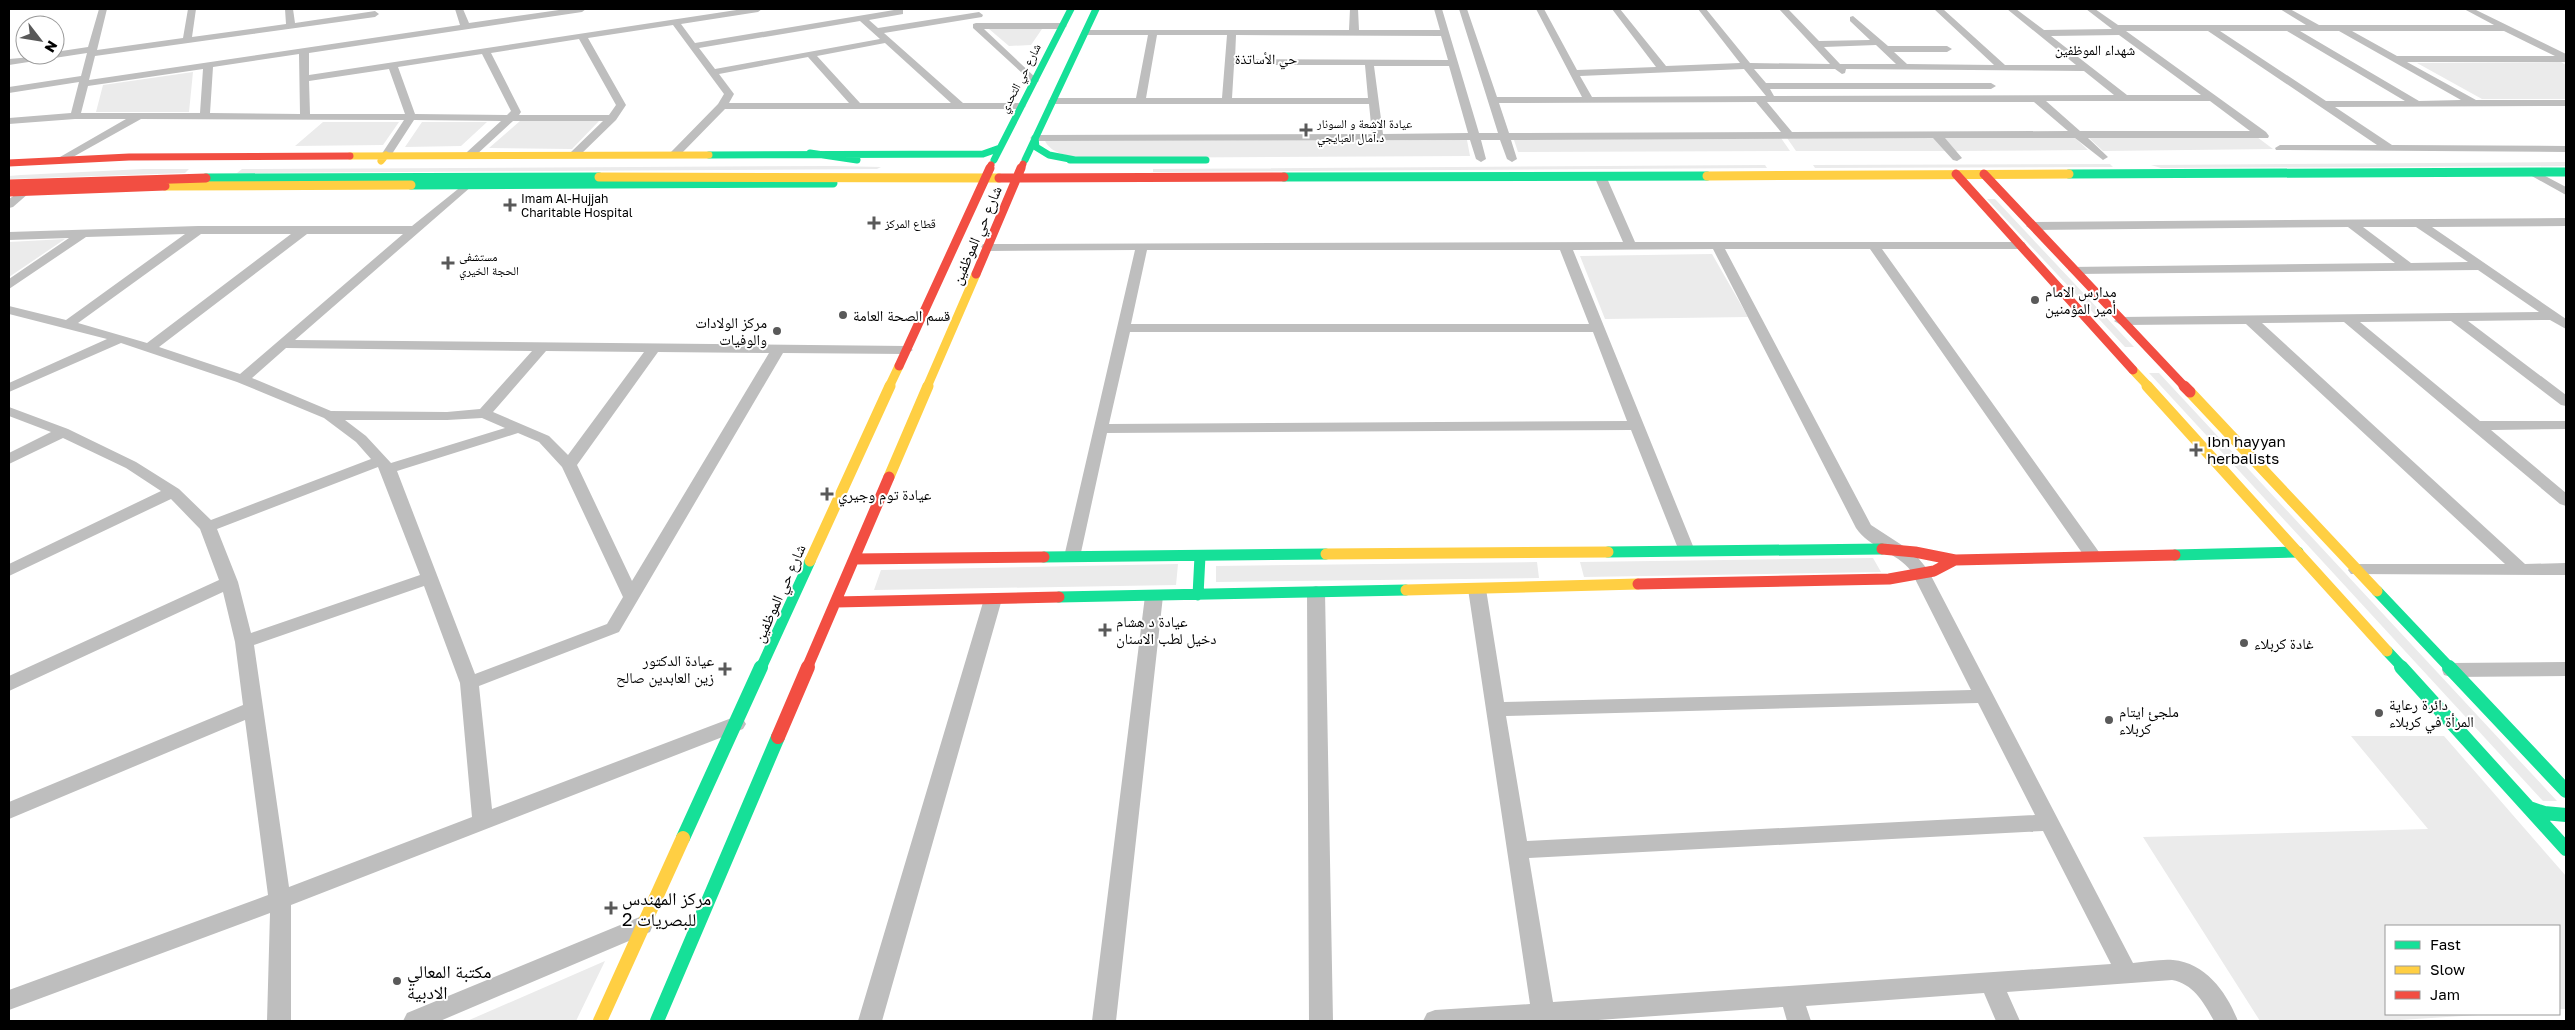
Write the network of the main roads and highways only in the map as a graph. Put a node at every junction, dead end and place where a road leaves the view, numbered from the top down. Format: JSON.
{"nodes":[{"id":1,"x":1071,"y":9,"type":"edge"},
{"id":2,"x":1096,"y":9,"type":"edge"},
{"id":3,"x":1047,"y":111,"type":"junction"},
{"id":4,"x":1025,"y":113,"type":"junction"},
{"id":5,"x":1035,"y":138,"type":"junction"},
{"id":6,"x":1000,"y":148,"type":"junction"},
{"id":7,"x":2276,"y":152,"type":"road end"},
{"id":8,"x":810,"y":153,"type":"junction"},
{"id":9,"x":2566,"y":156,"type":"edge"},
{"id":10,"x":2084,"y":157,"type":"dead end"},
{"id":11,"x":384,"y":158,"type":"junction"},
{"id":12,"x":1938,"y":158,"type":"dead end"},
{"id":13,"x":1962,"y":158,"type":"road end"},
{"id":14,"x":1476,"y":159,"type":"road end"},
{"id":15,"x":1517,"y":159,"type":"road end"},
{"id":16,"x":858,"y":160,"type":"junction"},
{"id":17,"x":873,"y":160,"type":"junction"},
{"id":18,"x":994,"y":160,"type":"junction"},
{"id":19,"x":1025,"y":160,"type":"junction"},
{"id":20,"x":1075,"y":160,"type":"junction"},
{"id":21,"x":1136,"y":160,"type":"junction"},
{"id":22,"x":1215,"y":160,"type":"dead end"},
{"id":23,"x":2142,"y":161,"type":"dead end"},
{"id":24,"x":9,"y":162,"type":"edge"},
{"id":25,"x":203,"y":162,"type":"junction"},
{"id":26,"x":262,"y":162,"type":"junction"},
{"id":27,"x":1784,"y":162,"type":"dead end"},
{"id":28,"x":1803,"y":163,"type":"dead end"},
{"id":29,"x":9,"y":169,"type":"edge"},
{"id":30,"x":2566,"y":172,"type":"edge"},
{"id":31,"x":2126,"y":173,"type":"junction"},
{"id":32,"x":2163,"y":173,"type":"junction"},
{"id":33,"x":1956,"y":174,"type":"junction"},
{"id":34,"x":1984,"y":174,"type":"junction"},
{"id":35,"x":1786,"y":175,"type":"junction"},
{"id":36,"x":1818,"y":175,"type":"junction"},
{"id":37,"x":860,"y":177,"type":"junction"},
{"id":38,"x":181,"y":178,"type":"junction"},
{"id":39,"x":240,"y":178,"type":"junction"},
{"id":40,"x":984,"y":178,"type":"junction"},
{"id":41,"x":1016,"y":178,"type":"junction"},
{"id":42,"x":1130,"y":178,"type":"junction"},
{"id":43,"x":805,"y":180,"type":"junction"},
{"id":44,"x":358,"y":181,"type":"junction"},
{"id":45,"x":9,"y":184,"type":"edge"},
{"id":46,"x":9,"y":192,"type":"edge"},
{"id":47,"x":978,"y":192,"type":"junction"},
{"id":48,"x":1978,"y":199,"type":"junction"},
{"id":49,"x":2007,"y":200,"type":"junction"},
{"id":50,"x":940,"y":274,"type":"junction"},
{"id":51,"x":975,"y":274,"type":"junction"},
{"id":52,"x":966,"y":296,"type":"junction"},
{"id":53,"x":930,"y":297,"type":"junction"},
{"id":54,"x":2113,"y":349,"type":"junction"},
{"id":55,"x":2139,"y":352,"type":"junction"},
{"id":56,"x":2143,"y":368,"type":"junction"},
{"id":57,"x":2168,"y":371,"type":"junction"},
{"id":58,"x":883,"y":400,"type":"junction"},
{"id":59,"x":921,"y":400,"type":"junction"},
{"id":60,"x":870,"y":428,"type":"junction"},
{"id":61,"x":909,"y":428,"type":"junction"},
{"id":62,"x":2298,"y":552,"type":"junction"},
{"id":63,"x":1200,"y":556,"type":"junction"},
{"id":64,"x":854,"y":559,"type":"junction"},
{"id":65,"x":1955,"y":560,"type":"junction"},
{"id":66,"x":1198,"y":595,"type":"junction"},
{"id":67,"x":836,"y":602,"type":"junction"},
{"id":68,"x":2566,"y":790,"type":"edge"},
{"id":69,"x":2529,"y":808,"type":"junction"},
{"id":70,"x":2566,"y":815,"type":"edge"},
{"id":71,"x":2566,"y":849,"type":"edge"},
{"id":72,"x":600,"y":1021,"type":"edge"},
{"id":73,"x":657,"y":1021,"type":"edge"}],
"edges":[{"from":1,"to":4,"type":"main road","name":"شارع حي التحدي"},
{"from":2,"to":3,"type":"main road"},
{"from":3,"to":4,"type":"main road"},
{"from":3,"to":5,"type":"main road"},
{"from":4,"to":6,"type":"main road","name":"شارع حي التحدي"},
{"from":5,"to":19,"type":"main road"},
{"from":5,"to":20,"type":"main road"},
{"from":6,"to":8,"type":"main road"},
{"from":6,"to":18,"type":"main road","name":"شارع حي التحدي"},
{"from":7,"to":9,"type":"main road"},
{"from":8,"to":11,"type":"main road"},
{"from":8,"to":16,"type":"main road"},
{"from":10,"to":31,"type":"main road"},
{"from":11,"to":16,"type":"main road"},
{"from":11,"to":24,"type":"main road"},
{"from":11,"to":26,"type":"main road"},
{"from":12,"to":13,"type":"main road"},
{"from":14,"to":15,"type":"main road"},
{"from":16,"to":17,"type":"main road"},
{"from":17,"to":18,"type":"main road"},
{"from":17,"to":37,"type":"main road"},
{"from":18,"to":19,"type":"main road"},
{"from":18,"to":40,"type":"main road","name":"شارع حي الموظفين"},
{"from":19,"to":20,"type":"main road"},
{"from":19,"to":41,"type":"main road","name":"شارع حي الموظفين"},
{"from":20,"to":21,"type":"main road"},
{"from":21,"to":22,"type":"main road"},
{"from":21,"to":42,"type":"main road"},
{"from":23,"to":32,"type":"main road"},
{"from":25,"to":26,"type":"main road"},
{"from":25,"to":29,"type":"main road"},
{"from":25,"to":38,"type":"main road"},
{"from":26,"to":39,"type":"main road"},
{"from":27,"to":35,"type":"main road"},
{"from":28,"to":36,"type":"main road"},
{"from":30,"to":32,"type":"main road"},
{"from":31,"to":32,"type":"main road"},
{"from":31,"to":34,"type":"main road"},
{"from":33,"to":34,"type":"main road"},
{"from":33,"to":36,"type":"main road"},
{"from":33,"to":48,"type":"main road"},
{"from":34,"to":49,"type":"main road"},
{"from":35,"to":36,"type":"main road"},
{"from":35,"to":42,"type":"main road"},
{"from":37,"to":40,"type":"main road"},
{"from":37,"to":43,"type":"main road"},
{"from":38,"to":39,"type":"main road"},
{"from":38,"to":45,"type":"main road"},
{"from":39,"to":44,"type":"main road"},
{"from":40,"to":41,"type":"main road"},
{"from":40,"to":47,"type":"main road","name":"شارع حي الموظفين"},
{"from":41,"to":42,"type":"main road"},
{"from":41,"to":51,"type":"main road","name":"شارع حي الموظفين"},
{"from":43,"to":44,"type":"main road"},
{"from":43,"to":44,"type":"main road"},
{"from":43,"to":47,"type":"main road"},
{"from":44,"to":46,"type":"main road"},
{"from":47,"to":50,"type":"main road","name":"شارع حي الموظفين"},
{"from":48,"to":49,"type":"main road"},
{"from":48,"to":54,"type":"main road"},
{"from":49,"to":55,"type":"main road"},
{"from":50,"to":51,"type":"main road"},
{"from":50,"to":53,"type":"main road","name":"شارع حي الموظفين"},
{"from":51,"to":52,"type":"main road","name":"شارع حي الموظفين"},
{"from":52,"to":53,"type":"main road"},
{"from":52,"to":59,"type":"main road","name":"شارع حي الموظفين"},
{"from":53,"to":58,"type":"main road","name":"شارع حي الموظفين"},
{"from":54,"to":55,"type":"main road"},
{"from":54,"to":56,"type":"main road"},
{"from":55,"to":57,"type":"main road"},
{"from":56,"to":57,"type":"main road"},
{"from":56,"to":62,"type":"main road"},
{"from":57,"to":68,"type":"main road"},
{"from":58,"to":59,"type":"main road"},
{"from":58,"to":60,"type":"main road","name":"شارع حي الموظفين"},
{"from":59,"to":61,"type":"main road","name":"شارع حي الموظفين"},
{"from":60,"to":61,"type":"main road"},
{"from":60,"to":72,"type":"main road","name":"شارع حي الموظفين"},
{"from":61,"to":64,"type":"main road","name":"شارع حي الموظفين"},
{"from":62,"to":65,"type":"main road"},
{"from":62,"to":69,"type":"main road"},
{"from":63,"to":64,"type":"main road"},
{"from":63,"to":65,"type":"main road"},
{"from":63,"to":66,"type":"main road"},
{"from":64,"to":67,"type":"main road","name":"شارع حي الموظفين"},
{"from":65,"to":66,"type":"main road"},
{"from":66,"to":67,"type":"main road"},
{"from":67,"to":73,"type":"main road","name":"شارع حي الموظفين"},
{"from":69,"to":70,"type":"main road"},
{"from":69,"to":71,"type":"main road"}]}
